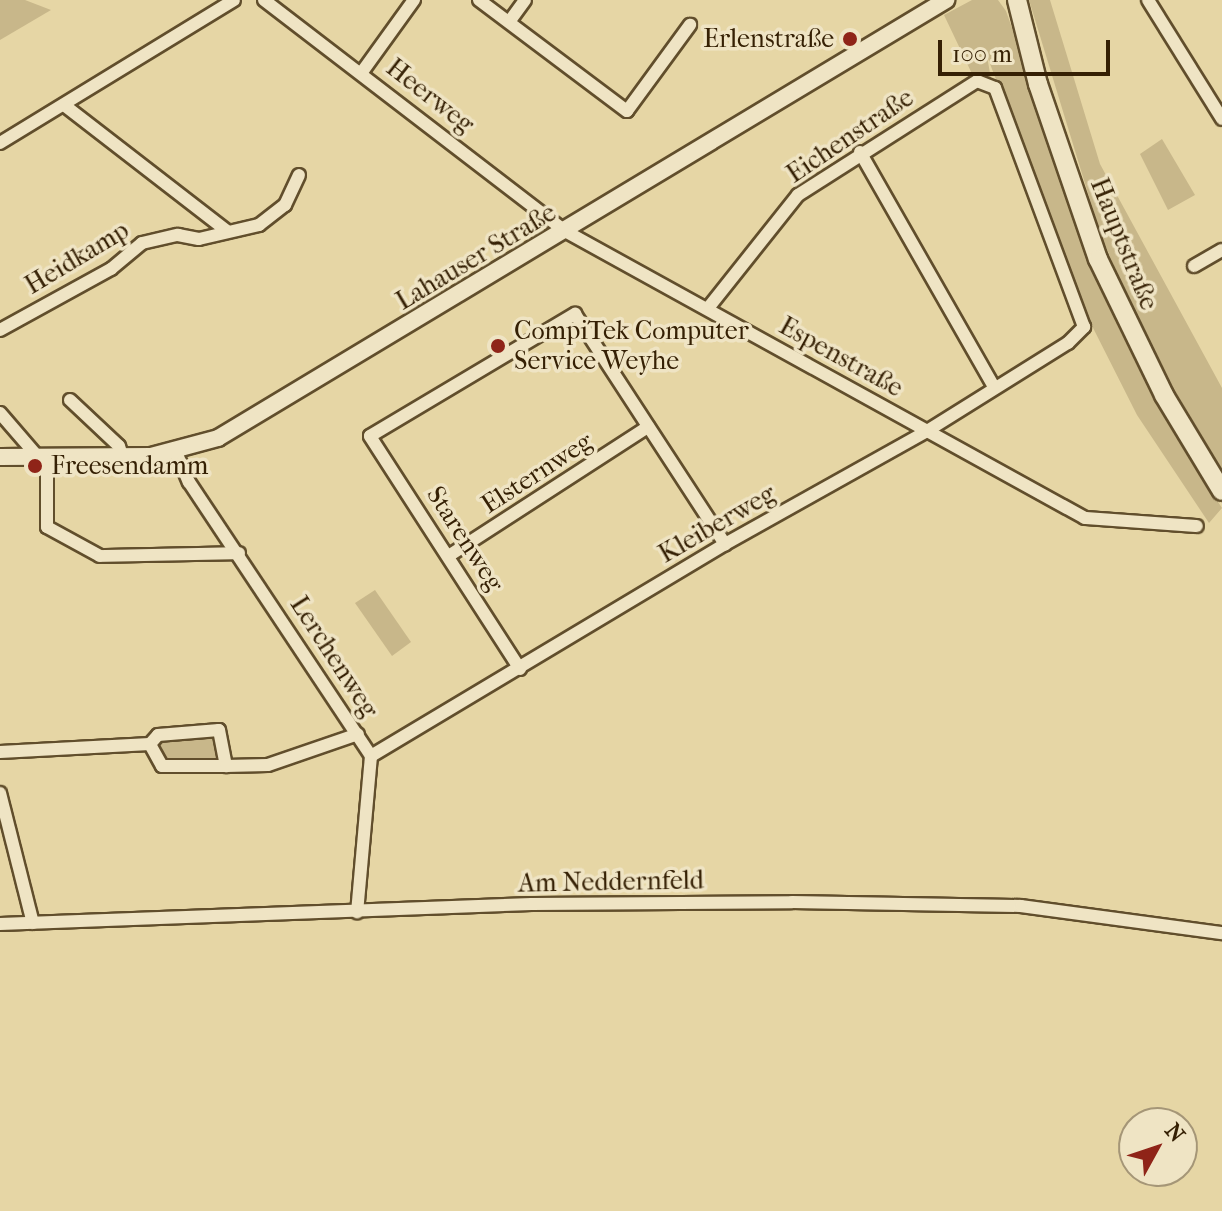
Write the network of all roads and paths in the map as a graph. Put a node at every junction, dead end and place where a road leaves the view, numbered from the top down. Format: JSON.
{"nodes":[{"id":1,"x":234,"y":0,"type":"edge"},
{"id":2,"x":264,"y":0,"type":"edge"},
{"id":3,"x":414,"y":0,"type":"edge"},
{"id":4,"x":479,"y":0,"type":"edge"},
{"id":5,"x":525,"y":0,"type":"edge"},
{"id":6,"x":946,"y":0,"type":"edge"},
{"id":7,"x":1017,"y":0,"type":"edge"},
{"id":8,"x":1148,"y":0,"type":"edge"},
{"id":9,"x":509,"y":22,"type":"junction"},
{"id":10,"x":690,"y":25,"type":"dead end"},
{"id":11,"x":362,"y":72,"type":"junction"},
{"id":12,"x":64,"y":105,"type":"junction"},
{"id":13,"x":1222,"y":119,"type":"edge"},
{"id":14,"x":0,"y":143,"type":"edge"},
{"id":15,"x":860,"y":152,"type":"junction"},
{"id":16,"x":299,"y":175,"type":"dead end"},
{"id":17,"x":227,"y":231,"type":"junction"},
{"id":18,"x":565,"y":231,"type":"junction"},
{"id":19,"x":1222,"y":250,"type":"edge"},
{"id":20,"x":1194,"y":266,"type":"dead end"},
{"id":21,"x":708,"y":308,"type":"junction"},
{"id":22,"x":1084,"y":327,"type":"joint"},
{"id":23,"x":0,"y":330,"type":"edge"},
{"id":24,"x":994,"y":387,"type":"junction"},
{"id":25,"x":70,"y":400,"type":"dead end"},
{"id":26,"x":0,"y":413,"type":"edge"},
{"id":27,"x":648,"y":427,"type":"junction"},
{"id":28,"x":927,"y":431,"type":"junction"},
{"id":29,"x":176,"y":452,"type":"junction"},
{"id":30,"x":0,"y":457,"type":"edge"},
{"id":31,"x":42,"y":458,"type":"junction"},
{"id":32,"x":123,"y":458,"type":"junction"},
{"id":33,"x":1222,"y":491,"type":"edge"},
{"id":34,"x":1197,"y":526,"type":"dead end"},
{"id":35,"x":725,"y":544,"type":"junction"},
{"id":36,"x":239,"y":553,"type":"junction"},
{"id":37,"x":450,"y":555,"type":"junction"},
{"id":38,"x":520,"y":669,"type":"junction"},
{"id":39,"x":358,"y":734,"type":"junction"},
{"id":40,"x":150,"y":744,"type":"junction"},
{"id":41,"x":0,"y":752,"type":"edge"},
{"id":42,"x":371,"y":756,"type":"junction"},
{"id":43,"x":226,"y":766,"type":"junction"},
{"id":44,"x":0,"y":793,"type":"edge"},
{"id":45,"x":357,"y":912,"type":"junction"},
{"id":46,"x":33,"y":923,"type":"junction"},
{"id":47,"x":0,"y":924,"type":"edge"},
{"id":48,"x":1222,"y":933,"type":"edge"}],
"edges":[{"from":1,"to":12,"type":"street"},
{"from":2,"to":11,"type":"street","name":"Heerweg"},
{"from":3,"to":11,"type":"street"},
{"from":4,"to":9,"type":"street"},
{"from":5,"to":9,"type":"street"},
{"from":6,"to":18,"type":"street","name":"Lahauser Straße"},
{"from":7,"to":33,"type":"main road","name":"Hauptstraße"},
{"from":8,"to":13,"type":"street"},
{"from":9,"to":10,"type":"street"},
{"from":11,"to":18,"type":"street","name":"Heerweg"},
{"from":12,"to":14,"type":"street"},
{"from":12,"to":17,"type":"street"},
{"from":15,"to":21,"type":"street","name":"Eichenstraße"},
{"from":15,"to":22,"type":"street","name":"Eichenstraße"},
{"from":15,"to":24,"type":"street"},
{"from":16,"to":17,"type":"street","name":"Heidkamp"},
{"from":17,"to":23,"type":"street","name":"Heidkamp"},
{"from":18,"to":21,"type":"street","name":"Espenstraße"},
{"from":18,"to":29,"type":"street","name":"Lahauser Straße"},
{"from":19,"to":20,"type":"street"},
{"from":21,"to":28,"type":"street","name":"Espenstraße"},
{"from":22,"to":24,"type":"street","name":"Kleiberweg"},
{"from":24,"to":28,"type":"street","name":"Kleiberweg"},
{"from":25,"to":32,"type":"street"},
{"from":26,"to":31,"type":"street"},
{"from":27,"to":35,"type":"street"},
{"from":27,"to":37,"type":"street","name":"Elsternweg"},
{"from":27,"to":37,"type":"street","name":"Starenweg"},
{"from":28,"to":34,"type":"street","name":"Espenstraße"},
{"from":28,"to":35,"type":"street","name":"Kleiberweg"},
{"from":29,"to":32,"type":"street","name":"Lahauser Straße"},
{"from":29,"to":36,"type":"street","name":"Lerchenweg"},
{"from":30,"to":31,"type":"street","name":"Lahauser Straße"},
{"from":31,"to":32,"type":"street","name":"Lahauser Straße"},
{"from":31,"to":36,"type":"street"},
{"from":35,"to":38,"type":"street","name":"Kleiberweg"},
{"from":36,"to":39,"type":"street","name":"Lerchenweg"},
{"from":37,"to":38,"type":"street","name":"Starenweg"},
{"from":38,"to":42,"type":"street","name":"Kleiberweg"},
{"from":39,"to":42,"type":"street","name":"Lerchenweg"},
{"from":39,"to":43,"type":"street"},
{"from":40,"to":41,"type":"street"},
{"from":40,"to":43,"type":"street"},
{"from":40,"to":43,"type":"street"},
{"from":42,"to":45,"type":"street","name":"Lerchenweg"},
{"from":44,"to":46,"type":"street"},
{"from":45,"to":46,"type":"street","name":"Am Neddernfeld"},
{"from":45,"to":48,"type":"street","name":"Am Neddernfeld"},
{"from":46,"to":47,"type":"street","name":"Am Neddernfeld"}]}
